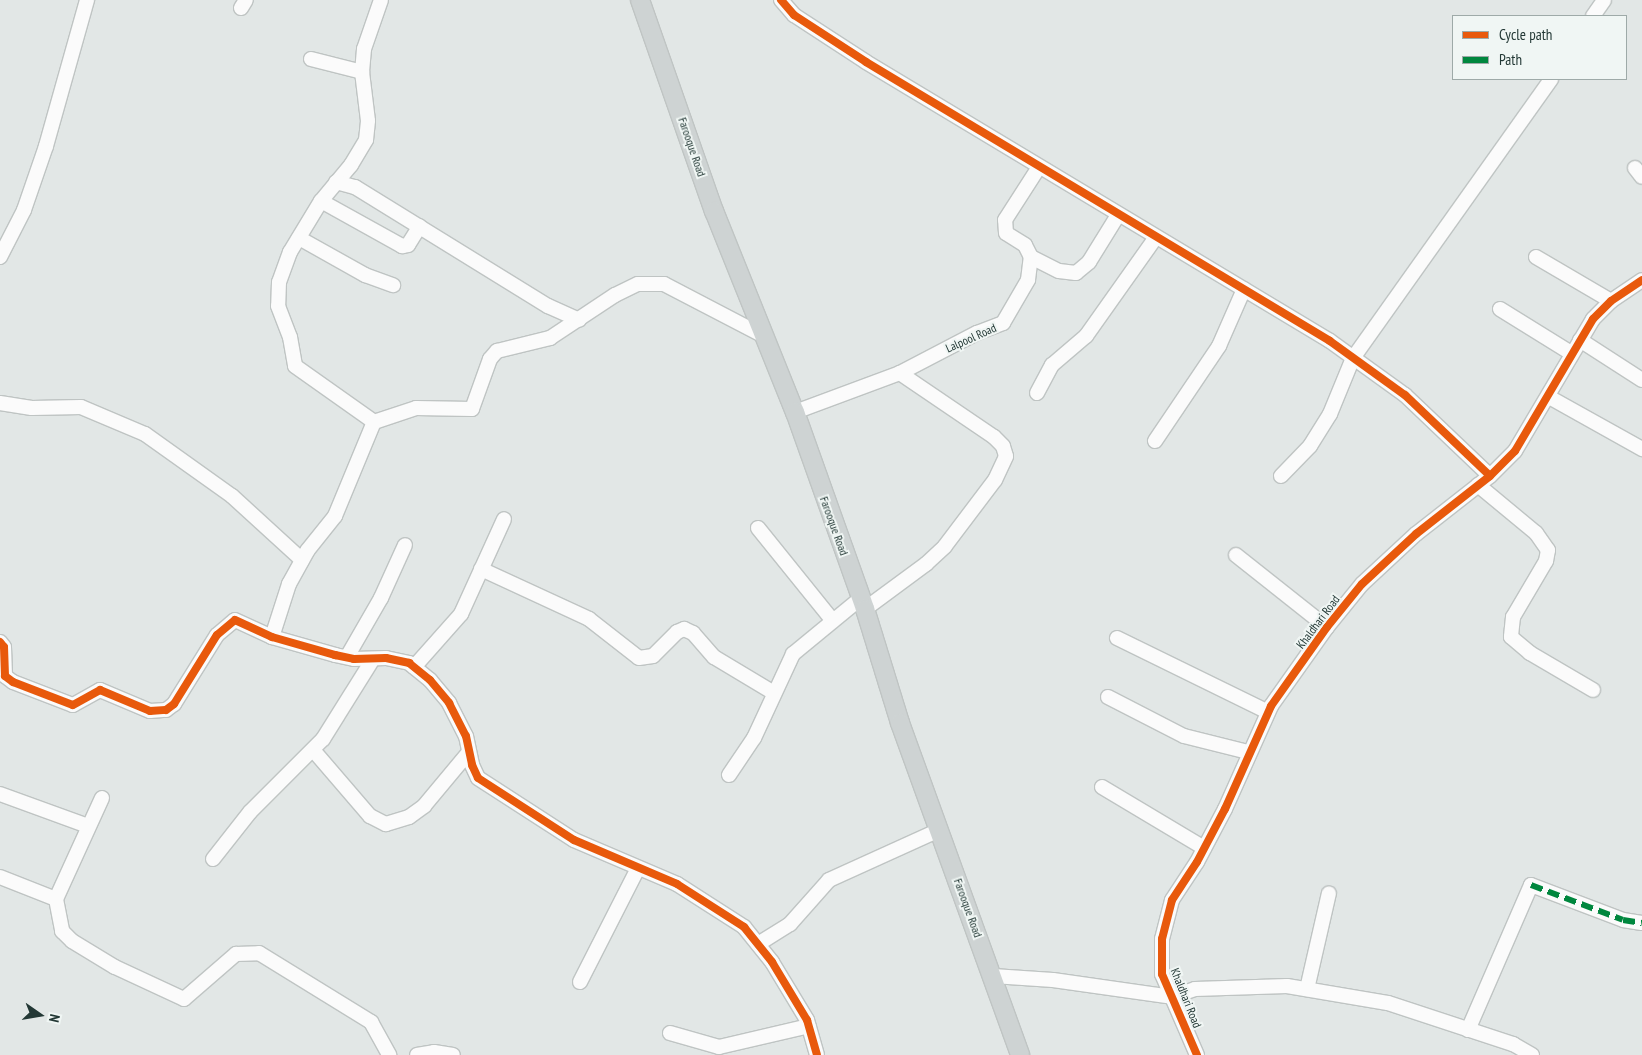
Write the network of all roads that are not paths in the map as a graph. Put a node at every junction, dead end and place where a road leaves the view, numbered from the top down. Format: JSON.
{"nodes":[{"id":1,"x":87,"y":0,"type":"edge"},
{"id":2,"x":381,"y":0,"type":"edge"},
{"id":3,"x":640,"y":0,"type":"edge"},
{"id":4,"x":781,"y":0,"type":"edge"},
{"id":5,"x":1604,"y":0,"type":"edge"},
{"id":6,"x":1594,"y":15,"type":"edge"},
{"id":7,"x":311,"y":59,"type":"dead end"},
{"id":8,"x":362,"y":72,"type":"junction"},
{"id":9,"x":1550,"y":80,"type":"edge"},
{"id":10,"x":1039,"y":168,"type":"junction"},
{"id":11,"x":336,"y":182,"type":"junction"},
{"id":12,"x":321,"y":201,"type":"junction"},
{"id":13,"x":1118,"y":215,"type":"junction"},
{"id":14,"x":420,"y":226,"type":"junction"},
{"id":15,"x":1156,"y":237,"type":"junction"},
{"id":16,"x":299,"y":238,"type":"junction"},
{"id":17,"x":0,"y":257,"type":"edge"},
{"id":18,"x":1031,"y":257,"type":"junction"},
{"id":19,"x":1536,"y":257,"type":"dead end"},
{"id":20,"x":1642,"y":280,"type":"edge"},
{"id":21,"x":392,"y":285,"type":"dead end"},
{"id":22,"x":1244,"y":289,"type":"junction"},
{"id":23,"x":1610,"y":300,"type":"junction"},
{"id":24,"x":1500,"y":309,"type":"dead end"},
{"id":25,"x":579,"y":320,"type":"junction"},
{"id":26,"x":766,"y":337,"type":"junction"},
{"id":27,"x":1580,"y":340,"type":"junction"},
{"id":28,"x":1571,"y":353,"type":"junction"},
{"id":29,"x":1353,"y":358,"type":"junction"},
{"id":30,"x":900,"y":373,"type":"junction"},
{"id":31,"x":1642,"y":380,"type":"edge"},
{"id":32,"x":1037,"y":393,"type":"dead end"},
{"id":33,"x":1549,"y":397,"type":"junction"},
{"id":34,"x":0,"y":402,"type":"edge"},
{"id":35,"x":795,"y":412,"type":"junction"},
{"id":36,"x":374,"y":422,"type":"junction"},
{"id":37,"x":1154,"y":441,"type":"dead end"},
{"id":38,"x":1642,"y":449,"type":"edge"},
{"id":39,"x":1281,"y":476,"type":"dead end"},
{"id":40,"x":1490,"y":476,"type":"junction"},
{"id":41,"x":1478,"y":485,"type":"junction"},
{"id":42,"x":504,"y":519,"type":"dead end"},
{"id":43,"x":758,"y":528,"type":"dead end"},
{"id":44,"x":405,"y":545,"type":"dead end"},
{"id":45,"x":1236,"y":555,"type":"dead end"},
{"id":46,"x":302,"y":560,"type":"junction"},
{"id":47,"x":481,"y":569,"type":"junction"},
{"id":48,"x":863,"y":603,"type":"junction"},
{"id":49,"x":833,"y":621,"type":"junction"},
{"id":50,"x":1327,"y":627,"type":"junction"},
{"id":51,"x":272,"y":637,"type":"junction"},
{"id":52,"x":1117,"y":638,"type":"dead end"},
{"id":53,"x":0,"y":642,"type":"edge"},
{"id":54,"x":347,"y":657,"type":"junction"},
{"id":55,"x":373,"y":659,"type":"junction"},
{"id":56,"x":414,"y":667,"type":"junction"},
{"id":57,"x":2,"y":679,"type":"edge"},
{"id":58,"x":1593,"y":690,"type":"dead end"},
{"id":59,"x":774,"y":693,"type":"junction"},
{"id":60,"x":1108,"y":697,"type":"dead end"},
{"id":61,"x":1268,"y":712,"type":"junction"},
{"id":62,"x":314,"y":751,"type":"junction"},
{"id":63,"x":469,"y":752,"type":"junction"},
{"id":64,"x":1248,"y":752,"type":"junction"},
{"id":65,"x":729,"y":775,"type":"dead end"},
{"id":66,"x":1102,"y":787,"type":"dead end"},
{"id":67,"x":0,"y":794,"type":"edge"},
{"id":68,"x":102,"y":798,"type":"dead end"},
{"id":69,"x":88,"y":826,"type":"junction"},
{"id":70,"x":939,"y":830,"type":"junction"},
{"id":71,"x":1204,"y":848,"type":"junction"},
{"id":72,"x":213,"y":859,"type":"dead end"},
{"id":73,"x":638,"y":868,"type":"junction"},
{"id":74,"x":0,"y":877,"type":"edge"},
{"id":75,"x":1329,"y":893,"type":"dead end"},
{"id":76,"x":56,"y":899,"type":"junction"},
{"id":77,"x":1642,"y":924,"type":"edge"},
{"id":78,"x":758,"y":944,"type":"junction"},
{"id":79,"x":993,"y":976,"type":"junction"},
{"id":80,"x":580,"y":982,"type":"dead end"},
{"id":81,"x":1307,"y":989,"type":"junction"},
{"id":82,"x":1172,"y":997,"type":"junction"},
{"id":83,"x":809,"y":1026,"type":"junction"},
{"id":84,"x":1468,"y":1030,"type":"junction"},
{"id":85,"x":670,"y":1033,"type":"dead end"},
{"id":86,"x":389,"y":1055,"type":"edge"},
{"id":87,"x":417,"y":1055,"type":"edge"},
{"id":88,"x":453,"y":1055,"type":"edge"},
{"id":89,"x":817,"y":1055,"type":"edge"},
{"id":90,"x":1020,"y":1055,"type":"edge"},
{"id":91,"x":1196,"y":1055,"type":"edge"},
{"id":92,"x":1532,"y":1055,"type":"edge"}],
"edges":[{"from":1,"to":17,"type":"street"},
{"from":2,"to":8,"type":"street"},
{"from":3,"to":26,"type":"main road","name":"Farooque Road"},
{"from":4,"to":10,"type":"street"},
{"from":5,"to":6,"type":"street"},
{"from":7,"to":8,"type":"street"},
{"from":8,"to":11,"type":"street"},
{"from":9,"to":29,"type":"street"},
{"from":10,"to":13,"type":"street"},
{"from":10,"to":18,"type":"street"},
{"from":11,"to":12,"type":"street"},
{"from":11,"to":14,"type":"street"},
{"from":12,"to":14,"type":"street"},
{"from":12,"to":16,"type":"street"},
{"from":13,"to":15,"type":"street"},
{"from":13,"to":18,"type":"street"},
{"from":14,"to":25,"type":"street"},
{"from":15,"to":22,"type":"street"},
{"from":15,"to":32,"type":"street"},
{"from":16,"to":21,"type":"street"},
{"from":16,"to":36,"type":"street"},
{"from":18,"to":30,"type":"street","name":"Lalpool Road"},
{"from":19,"to":23,"type":"street"},
{"from":20,"to":23,"type":"street","name":"Khaldhari Road"},
{"from":22,"to":29,"type":"street"},
{"from":22,"to":37,"type":"street"},
{"from":23,"to":27,"type":"street","name":"Khaldhari Road"},
{"from":24,"to":28,"type":"street"},
{"from":25,"to":26,"type":"street"},
{"from":25,"to":36,"type":"street"},
{"from":26,"to":35,"type":"main road","name":"Farooque Road"},
{"from":27,"to":28,"type":"street","name":"Khaldhari Road"},
{"from":27,"to":31,"type":"street"},
{"from":28,"to":33,"type":"street","name":"Khaldhari Road"},
{"from":29,"to":39,"type":"street"},
{"from":29,"to":40,"type":"street"},
{"from":30,"to":35,"type":"street","name":"Lalpool Road"},
{"from":30,"to":48,"type":"street"},
{"from":33,"to":38,"type":"street"},
{"from":33,"to":40,"type":"street","name":"Khaldhari Road"},
{"from":34,"to":46,"type":"street"},
{"from":35,"to":48,"type":"main road","name":"Farooque Road"},
{"from":36,"to":46,"type":"street"},
{"from":40,"to":41,"type":"street","name":"Khaldhari Road"},
{"from":41,"to":50,"type":"street","name":"Khaldhari Road"},
{"from":41,"to":58,"type":"street"},
{"from":42,"to":47,"type":"street"},
{"from":43,"to":49,"type":"street"},
{"from":44,"to":54,"type":"street"},
{"from":45,"to":50,"type":"street"},
{"from":46,"to":51,"type":"street"},
{"from":47,"to":56,"type":"street"},
{"from":47,"to":59,"type":"street"},
{"from":48,"to":49,"type":"street"},
{"from":48,"to":70,"type":"main road","name":"Farooque Road"},
{"from":49,"to":59,"type":"street"},
{"from":50,"to":61,"type":"street","name":"Khaldhari Road"},
{"from":51,"to":54,"type":"street"},
{"from":51,"to":57,"type":"street"},
{"from":52,"to":61,"type":"street"},
{"from":53,"to":57,"type":"street"},
{"from":54,"to":55,"type":"street"},
{"from":55,"to":56,"type":"street"},
{"from":55,"to":62,"type":"street"},
{"from":56,"to":63,"type":"street"},
{"from":59,"to":65,"type":"street"},
{"from":60,"to":64,"type":"street"},
{"from":61,"to":64,"type":"street","name":"Khaldhari Road"},
{"from":62,"to":63,"type":"street"},
{"from":62,"to":72,"type":"street"},
{"from":63,"to":73,"type":"street"},
{"from":64,"to":71,"type":"street","name":"Khaldhari Road"},
{"from":66,"to":71,"type":"street"},
{"from":67,"to":69,"type":"street"},
{"from":68,"to":69,"type":"street"},
{"from":69,"to":76,"type":"street"},
{"from":70,"to":78,"type":"street"},
{"from":70,"to":79,"type":"main road","name":"Farooque Road"},
{"from":71,"to":82,"type":"street","name":"Khaldhari Road"},
{"from":73,"to":78,"type":"street"},
{"from":73,"to":80,"type":"street"},
{"from":74,"to":76,"type":"street"},
{"from":75,"to":81,"type":"street"},
{"from":76,"to":86,"type":"street"},
{"from":77,"to":84,"type":"street"},
{"from":78,"to":83,"type":"street"},
{"from":79,"to":82,"type":"street"},
{"from":79,"to":90,"type":"main road","name":"Farooque Road"},
{"from":81,"to":82,"type":"street"},
{"from":81,"to":84,"type":"street"},
{"from":82,"to":91,"type":"street","name":"Khaldhari Road"},
{"from":83,"to":85,"type":"street"},
{"from":83,"to":89,"type":"street"},
{"from":84,"to":92,"type":"street"},
{"from":87,"to":88,"type":"street"}]}
